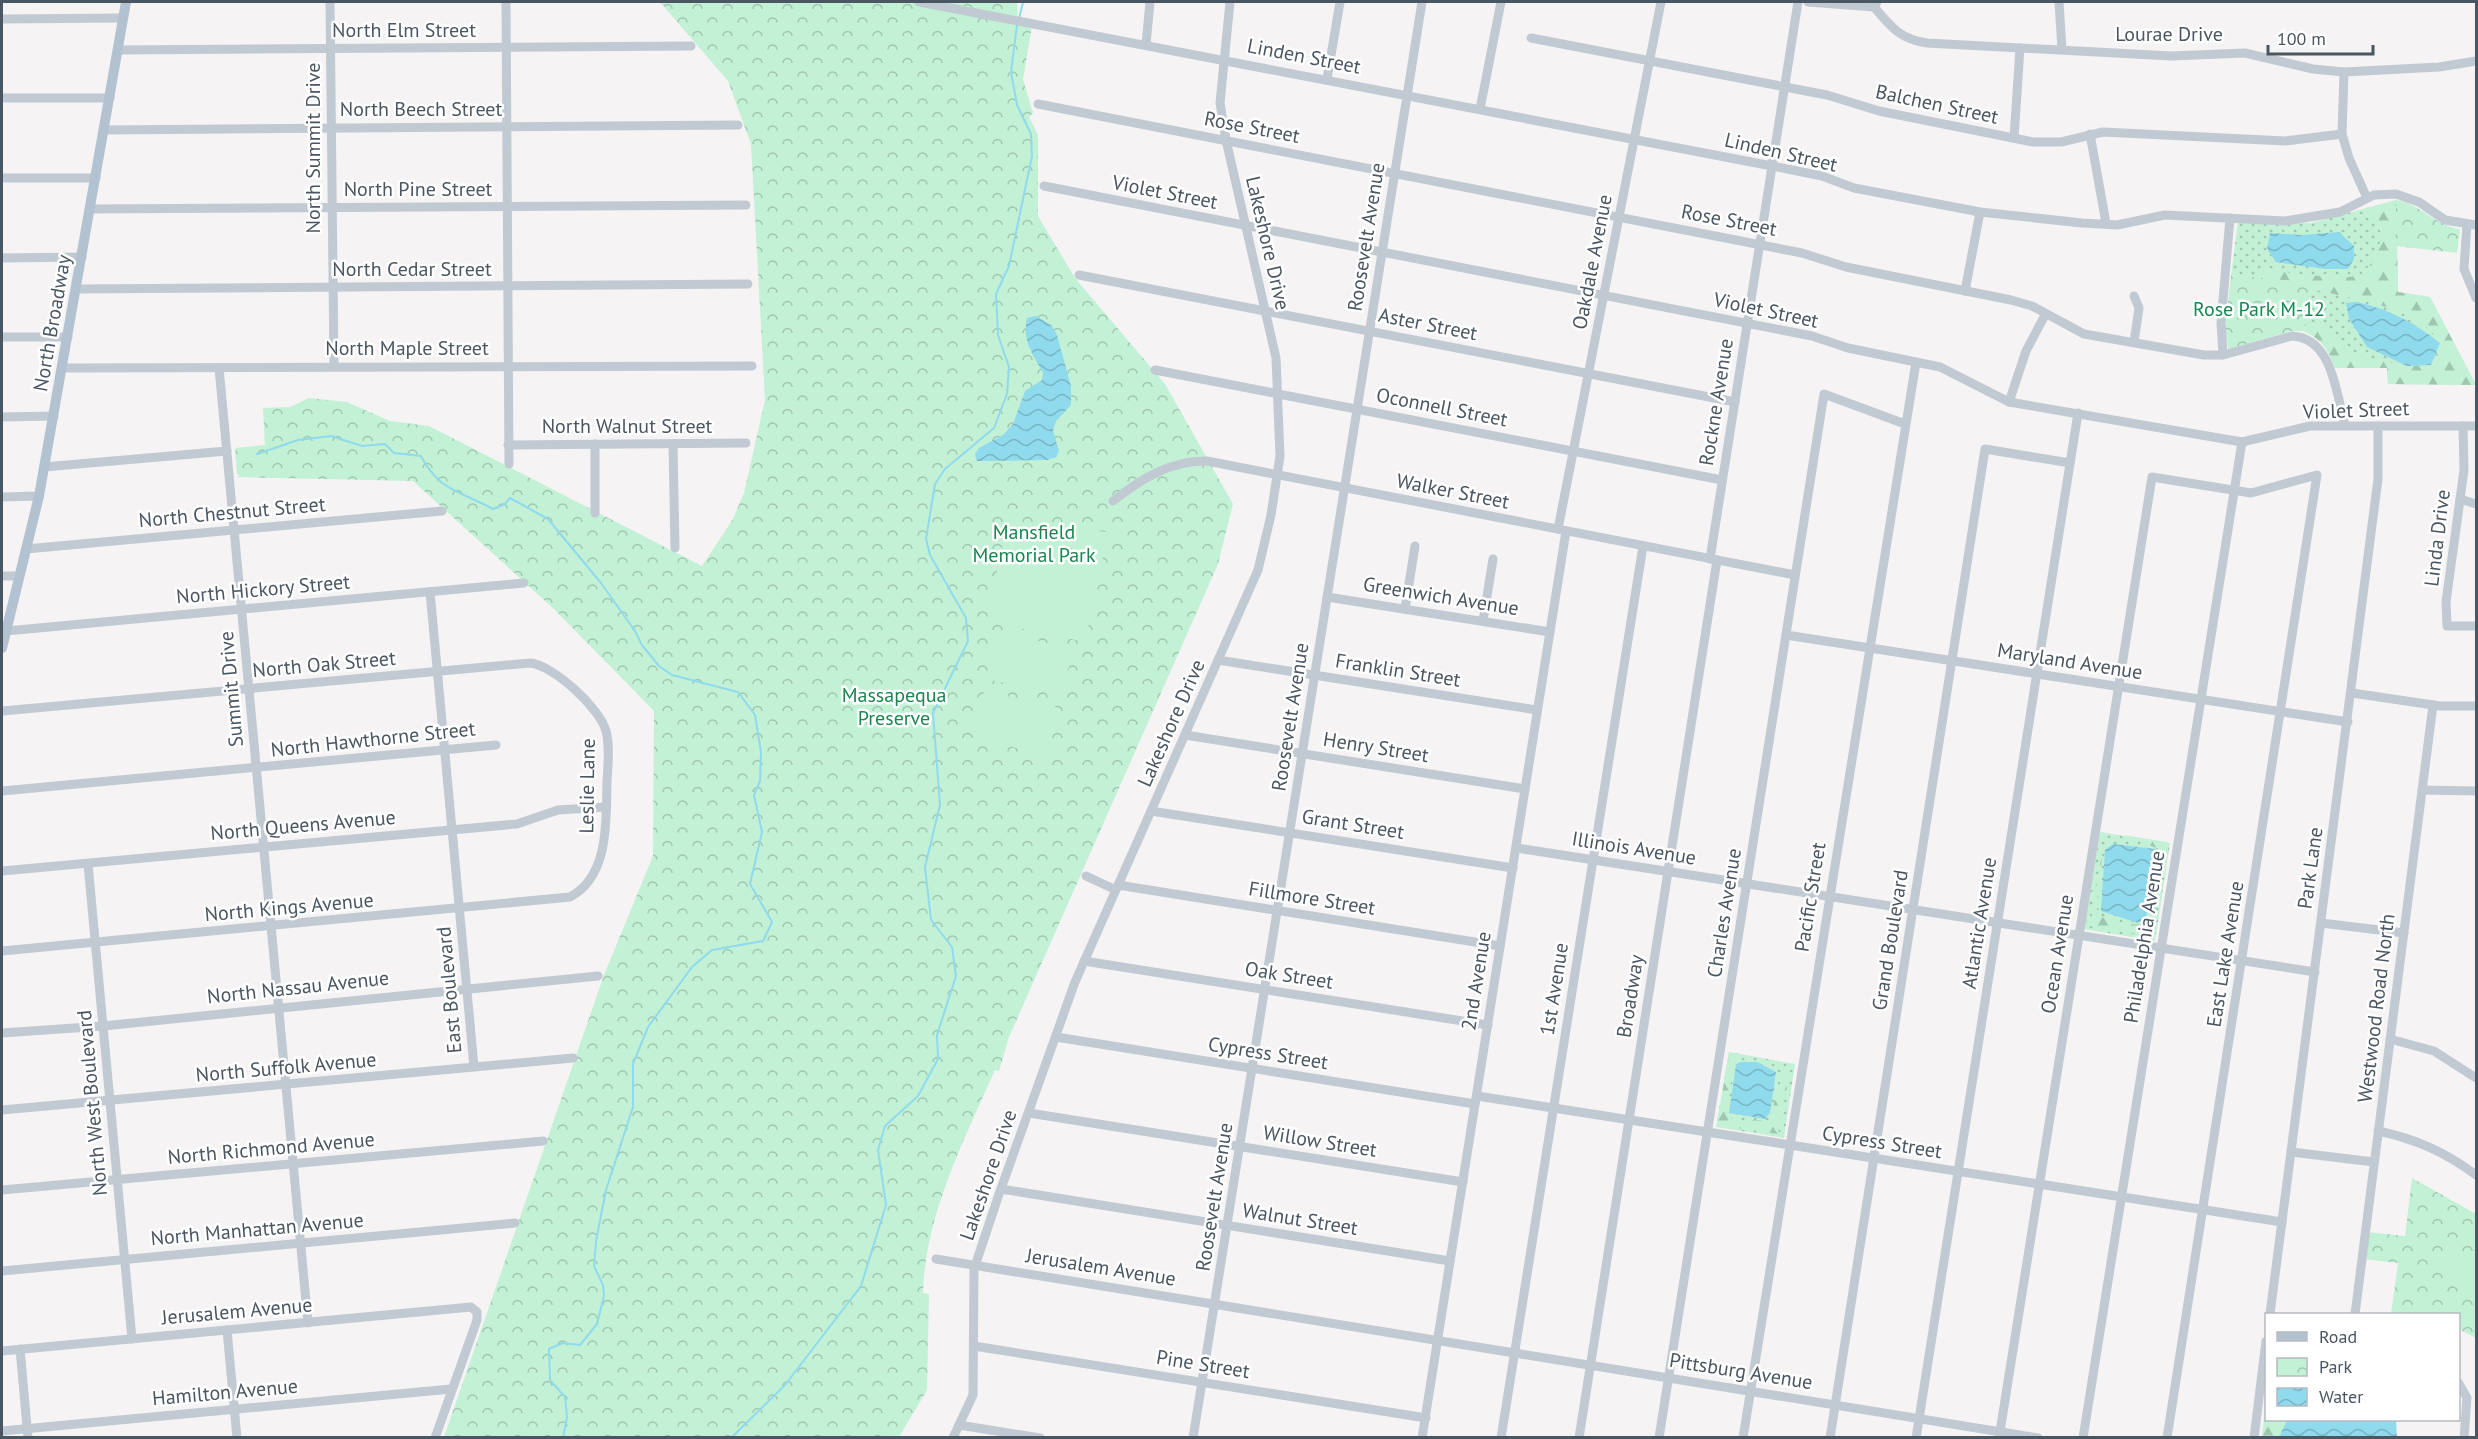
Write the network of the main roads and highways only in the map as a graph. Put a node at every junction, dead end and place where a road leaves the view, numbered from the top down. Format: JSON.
{"nodes":[{"id":1,"x":126,"y":2,"type":"edge"},
{"id":2,"x":2,"y":648,"type":"edge"}],
"edges":[{"from":1,"to":2,"type":"main road","name":"North Broadway"}]}
